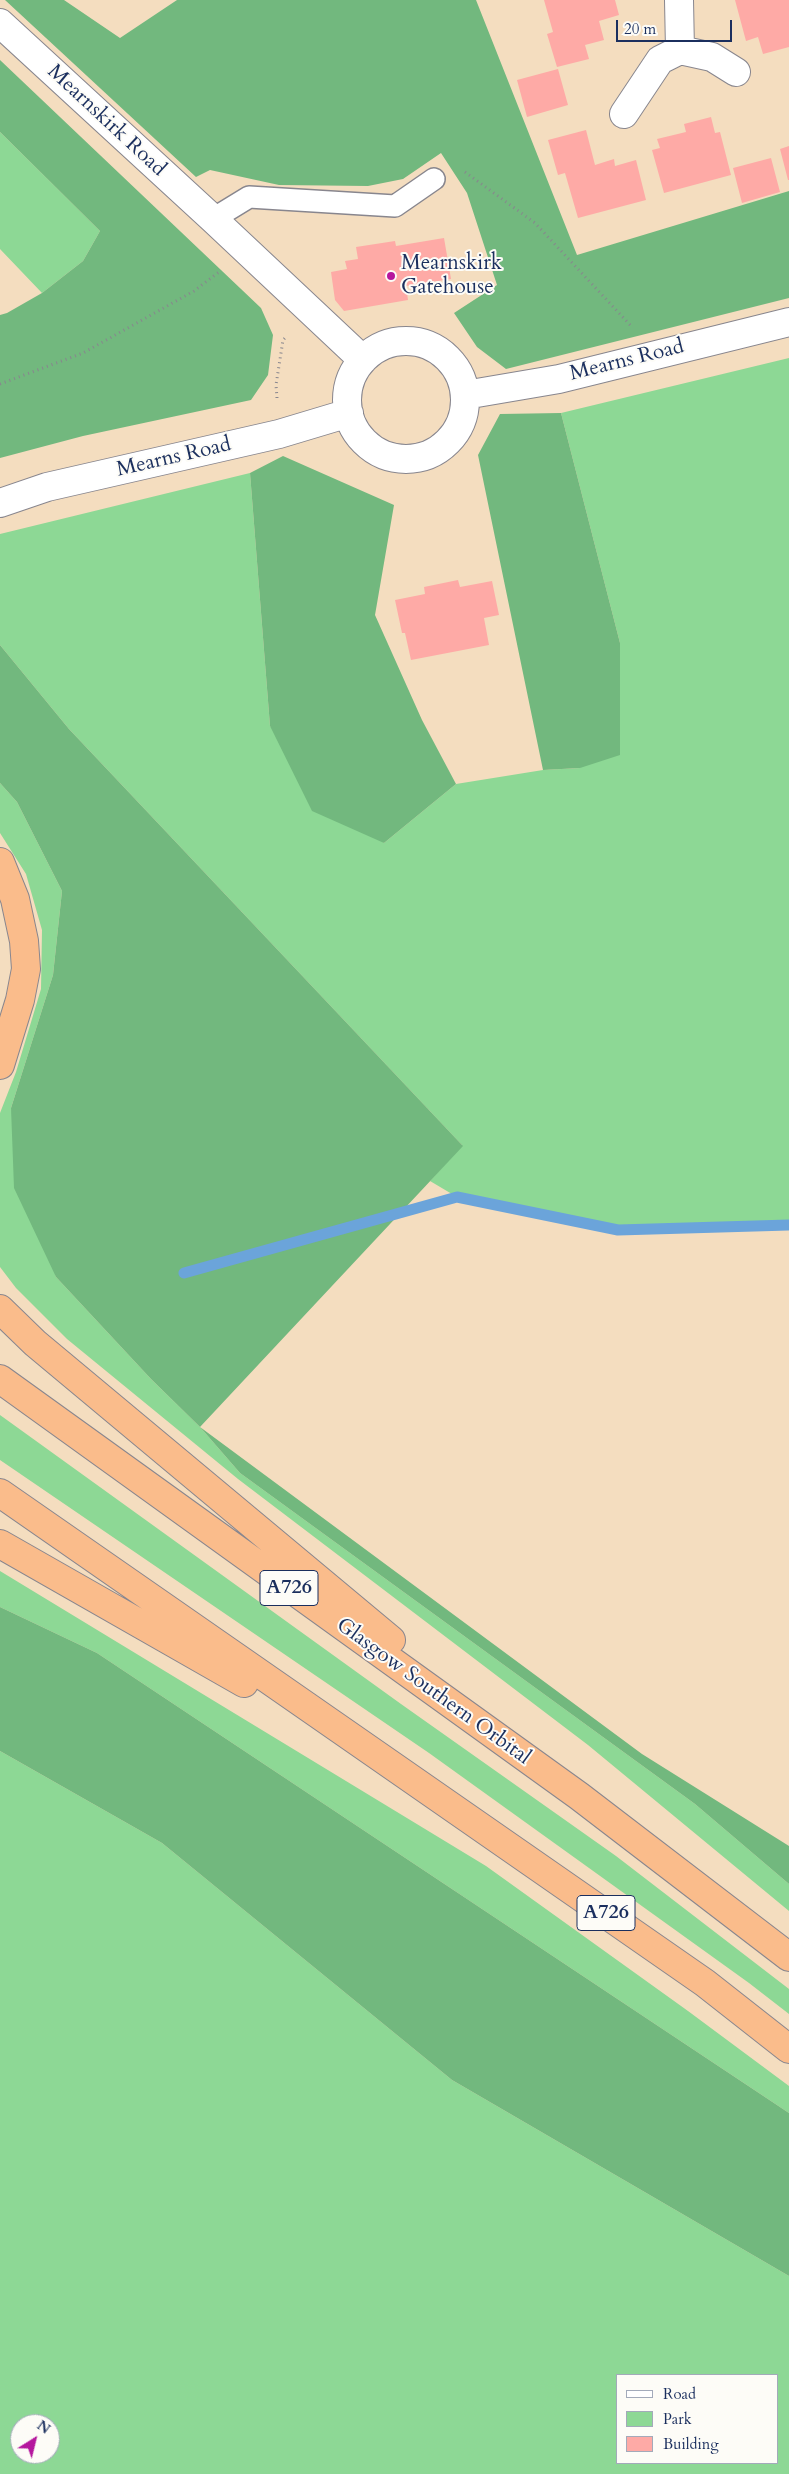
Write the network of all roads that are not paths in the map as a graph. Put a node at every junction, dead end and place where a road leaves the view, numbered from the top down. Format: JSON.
{"nodes":[{"id":1,"x":679,"y":0,"type":"edge"},
{"id":2,"x":0,"y":23,"type":"edge"},
{"id":3,"x":680,"y":50,"type":"junction"},
{"id":4,"x":736,"y":72,"type":"dead end"},
{"id":5,"x":624,"y":114,"type":"dead end"},
{"id":6,"x":434,"y":179,"type":"dead end"},
{"id":7,"x":213,"y":219,"type":"junction"},
{"id":8,"x":789,"y":322,"type":"edge"},
{"id":9,"x":363,"y":360,"type":"junction"},
{"id":10,"x":465,"y":395,"type":"junction"},
{"id":11,"x":349,"y":413,"type":"junction"},
{"id":12,"x":0,"y":504,"type":"edge"},
{"id":13,"x":0,"y":862,"type":"edge"},
{"id":14,"x":0,"y":1065,"type":"edge"},
{"id":15,"x":0,"y":1309,"type":"edge"},
{"id":16,"x":0,"y":1379,"type":"edge"},
{"id":17,"x":0,"y":1493,"type":"edge"},
{"id":18,"x":0,"y":1544,"type":"edge"},
{"id":19,"x":419,"y":1783,"type":"junction"},
{"id":20,"x":579,"y":1796,"type":"junction"},
{"id":21,"x":789,"y":1957,"type":"edge"},
{"id":22,"x":789,"y":2049,"type":"edge"}],
"edges":[{"from":1,"to":3,"type":"street"},
{"from":2,"to":7,"type":"street","name":"Mearnskirk Road"},
{"from":3,"to":4,"type":"street"},
{"from":3,"to":5,"type":"street"},
{"from":6,"to":7,"type":"lane"},
{"from":7,"to":9,"type":"street","name":"Mearnskirk Road"},
{"from":8,"to":10,"type":"street","name":"Mearns Road"},
{"from":9,"to":10,"type":"street"},
{"from":9,"to":11,"type":"street"},
{"from":10,"to":11,"type":"street"},
{"from":11,"to":12,"type":"street","name":"Mearns Road"},
{"from":13,"to":14,"type":"highway"},
{"from":15,"to":20,"type":"highway"},
{"from":16,"to":20,"type":"highway","name":"Glasgow Southern Orbital","number":"A726"},
{"from":17,"to":19,"type":"highway","number":"A726"},
{"from":18,"to":19,"type":"highway"},
{"from":19,"to":22,"type":"highway","number":"A726"},
{"from":20,"to":21,"type":"highway","name":"Glasgow Southern Orbital","number":"A726"}]}
